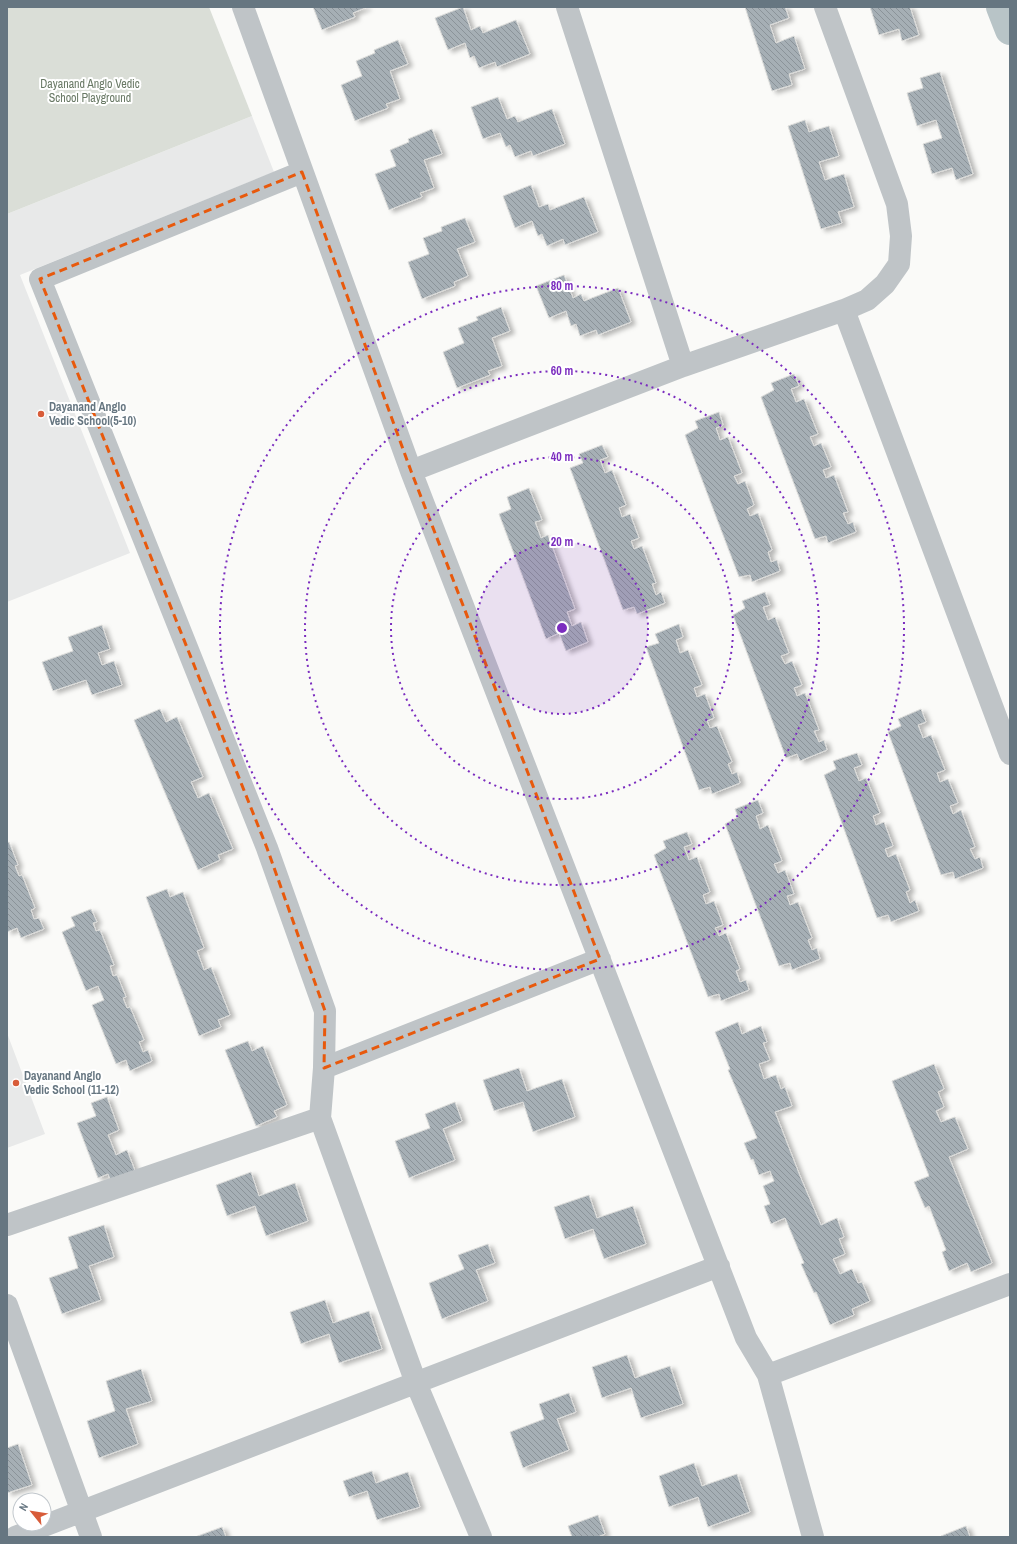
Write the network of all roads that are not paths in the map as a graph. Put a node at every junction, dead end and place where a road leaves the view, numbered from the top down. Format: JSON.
{"nodes":[{"id":1,"x":242,"y":7,"type":"edge"},
{"id":2,"x":567,"y":7,"type":"edge"},
{"id":3,"x":825,"y":7,"type":"edge"},
{"id":4,"x":302,"y":172,"type":"junction"},
{"id":5,"x":844,"y":310,"type":"junction"},
{"id":6,"x":683,"y":366,"type":"junction"},
{"id":7,"x":411,"y":471,"type":"junction"},
{"id":8,"x":1010,"y":754,"type":"edge"},
{"id":9,"x":600,"y":959,"type":"junction"},
{"id":10,"x":324,"y":1068,"type":"junction"},
{"id":11,"x":320,"y":1118,"type":"junction"},
{"id":12,"x":7,"y":1225,"type":"edge"},
{"id":13,"x":719,"y":1266,"type":"junction"},
{"id":14,"x":1010,"y":1284,"type":"edge"},
{"id":15,"x":7,"y":1305,"type":"edge"},
{"id":16,"x":768,"y":1375,"type":"junction"},
{"id":17,"x":416,"y":1383,"type":"junction"},
{"id":18,"x":82,"y":1511,"type":"junction"},
{"id":19,"x":15,"y":1537,"type":"edge"},
{"id":20,"x":91,"y":1537,"type":"edge"},
{"id":21,"x":481,"y":1537,"type":"edge"},
{"id":22,"x":813,"y":1537,"type":"edge"}],
"edges":[{"from":1,"to":4,"type":"street"},
{"from":2,"to":6,"type":"street"},
{"from":3,"to":5,"type":"street"},
{"from":4,"to":7,"type":"street"},
{"from":4,"to":10,"type":"street"},
{"from":5,"to":6,"type":"street"},
{"from":5,"to":8,"type":"street"},
{"from":6,"to":7,"type":"street"},
{"from":7,"to":9,"type":"street"},
{"from":9,"to":10,"type":"street"},
{"from":9,"to":13,"type":"street"},
{"from":10,"to":11,"type":"street"},
{"from":11,"to":12,"type":"street"},
{"from":11,"to":17,"type":"street"},
{"from":13,"to":16,"type":"street"},
{"from":13,"to":17,"type":"street"},
{"from":14,"to":16,"type":"street"},
{"from":15,"to":18,"type":"street"},
{"from":16,"to":22,"type":"street"},
{"from":17,"to":18,"type":"street"},
{"from":17,"to":21,"type":"street"},
{"from":18,"to":19,"type":"street"},
{"from":18,"to":20,"type":"street"}]}
